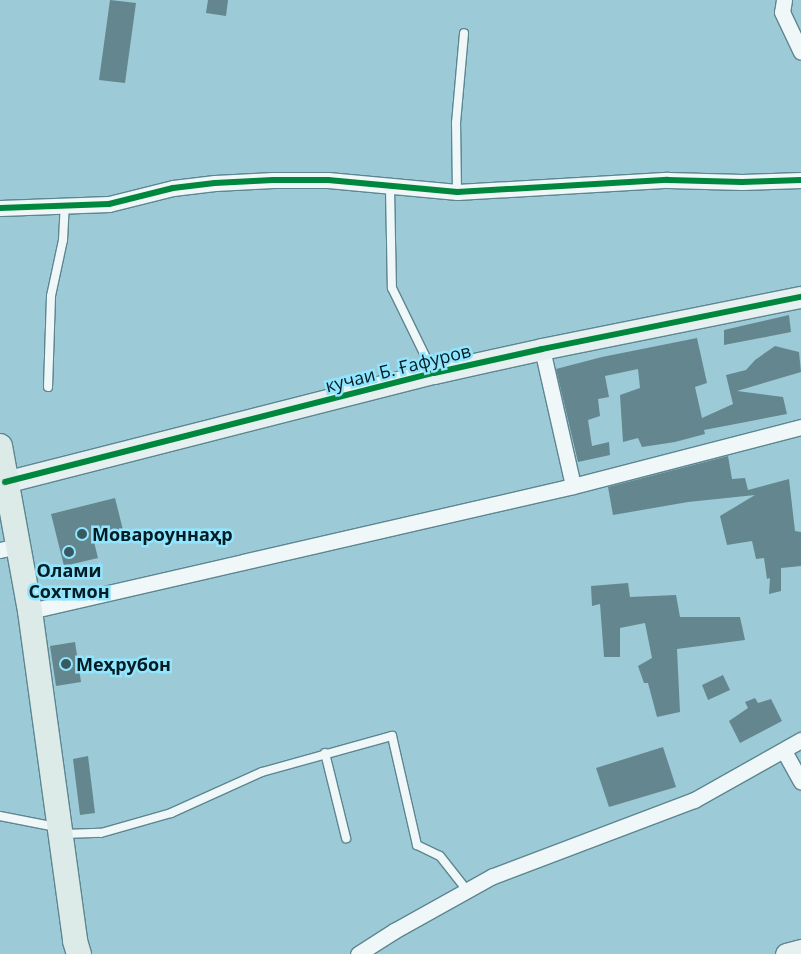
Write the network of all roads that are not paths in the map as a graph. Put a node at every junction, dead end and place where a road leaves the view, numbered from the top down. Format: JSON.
{"nodes":[{"id":1,"x":784,"y":0,"type":"edge"},
{"id":2,"x":464,"y":33,"type":"dead end"},
{"id":3,"x":801,"y":52,"type":"edge"},
{"id":4,"x":801,"y":180,"type":"edge"},
{"id":5,"x":390,"y":188,"type":"junction"},
{"id":6,"x":457,"y":192,"type":"junction"},
{"id":7,"x":65,"y":206,"type":"junction"},
{"id":8,"x":0,"y":208,"type":"edge"},
{"id":9,"x":800,"y":300,"type":"edge"},
{"id":10,"x":542,"y":349,"type":"junction"},
{"id":11,"x":434,"y":374,"type":"junction"},
{"id":12,"x":48,"y":387,"type":"dead end"},
{"id":13,"x":801,"y":427,"type":"edge"},
{"id":14,"x":0,"y":446,"type":"edge"},
{"id":15,"x":5,"y":482,"type":"junction"},
{"id":16,"x":573,"y":486,"type":"junction"},
{"id":17,"x":9,"y":548,"type":"edge"},
{"id":18,"x":30,"y":610,"type":"junction"},
{"id":19,"x":801,"y":740,"type":"edge"},
{"id":20,"x":784,"y":751,"type":"junction"},
{"id":21,"x":325,"y":753,"type":"junction"},
{"id":22,"x":801,"y":782,"type":"edge"},
{"id":23,"x":0,"y":816,"type":"edge"},
{"id":24,"x":61,"y":831,"type":"junction"},
{"id":25,"x":346,"y":838,"type":"dead end"},
{"id":26,"x":466,"y":889,"type":"junction"},
{"id":27,"x":801,"y":950,"type":"edge"},
{"id":28,"x":79,"y":954,"type":"edge"},
{"id":29,"x":358,"y":954,"type":"edge"},
{"id":30,"x":786,"y":954,"type":"edge"}],
"edges":[{"from":1,"to":3,"type":"street"},
{"from":2,"to":6,"type":"lane"},
{"from":4,"to":6,"type":"street"},
{"from":5,"to":6,"type":"street"},
{"from":5,"to":7,"type":"street"},
{"from":5,"to":11,"type":"lane"},
{"from":7,"to":8,"type":"street"},
{"from":7,"to":12,"type":"lane"},
{"from":9,"to":10,"type":"street","name":"кучаи Б. Ғафуров"},
{"from":10,"to":11,"type":"street","name":"кучаи Б. Ғафуров"},
{"from":10,"to":16,"type":"street"},
{"from":11,"to":15,"type":"street","name":"кучаи Б. Ғафуров"},
{"from":13,"to":16,"type":"street"},
{"from":14,"to":15,"type":"main road"},
{"from":15,"to":17,"type":"main road"},
{"from":16,"to":18,"type":"street"},
{"from":17,"to":18,"type":"main road"},
{"from":18,"to":24,"type":"main road"},
{"from":19,"to":20,"type":"street"},
{"from":20,"to":22,"type":"street"},
{"from":20,"to":26,"type":"street"},
{"from":21,"to":24,"type":"lane"},
{"from":21,"to":25,"type":"lane"},
{"from":21,"to":26,"type":"lane"},
{"from":23,"to":24,"type":"lane"},
{"from":24,"to":28,"type":"main road"},
{"from":26,"to":29,"type":"street"},
{"from":27,"to":30,"type":"street"}]}
